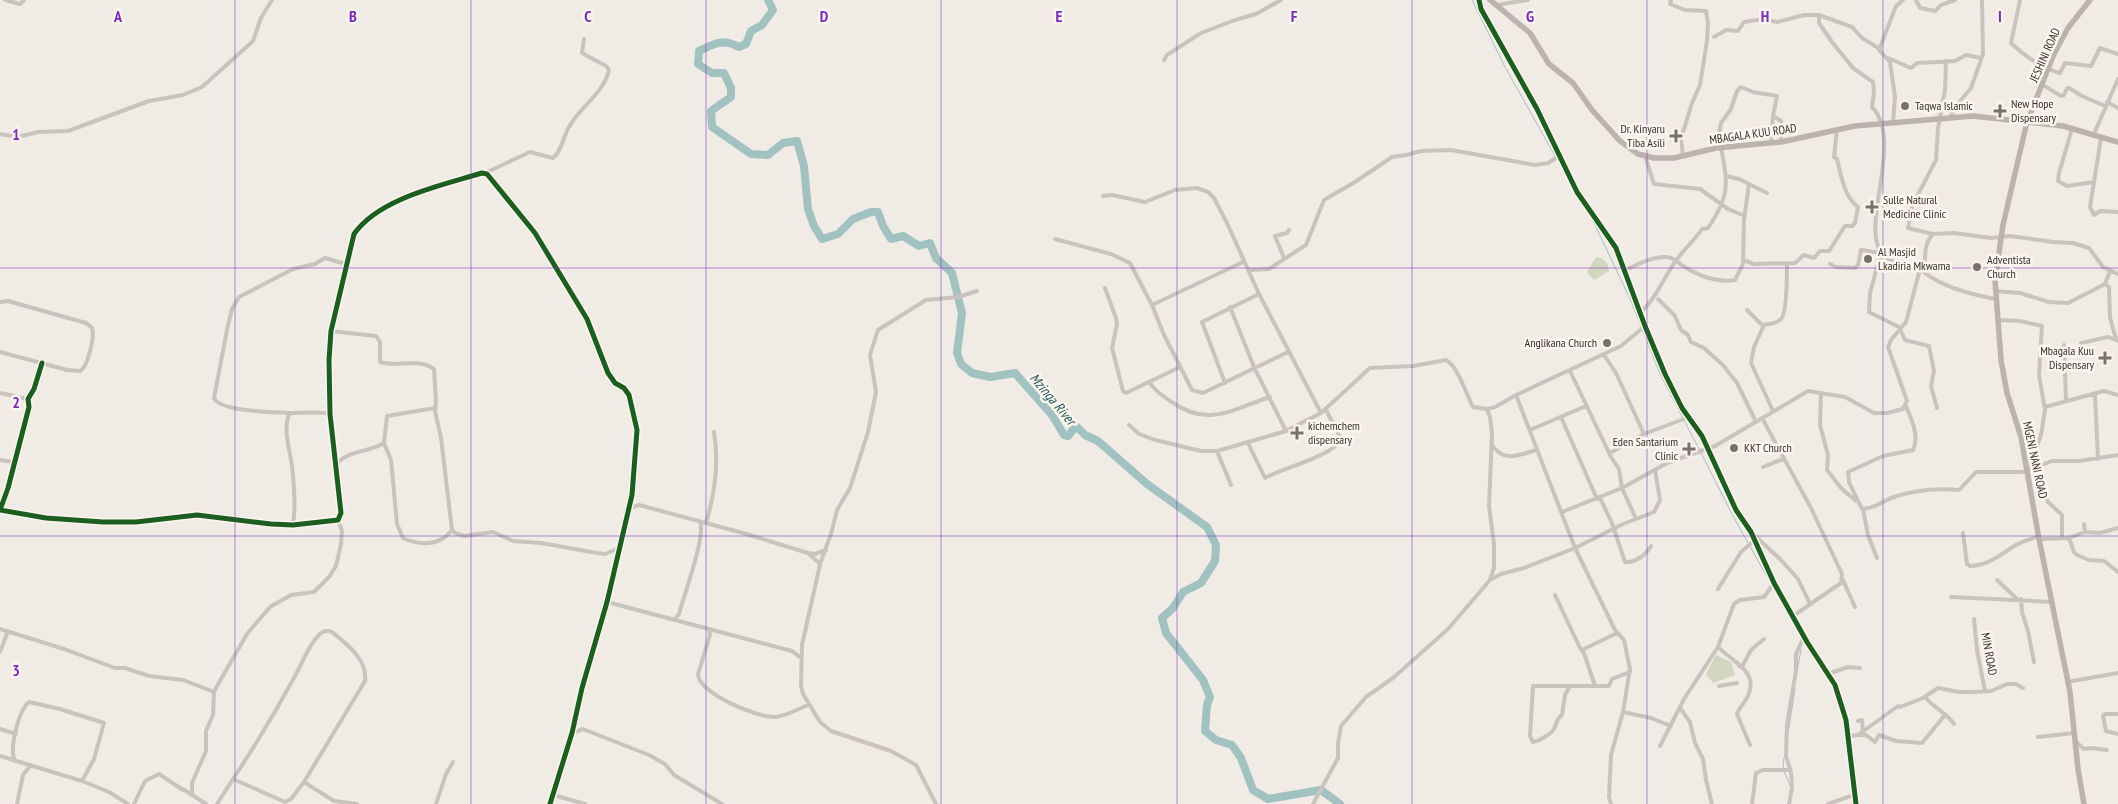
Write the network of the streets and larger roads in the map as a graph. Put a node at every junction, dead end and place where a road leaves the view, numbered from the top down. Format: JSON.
{"nodes":[{"id":1,"x":5,"y":0,"type":"edge"},
{"id":2,"x":24,"y":0,"type":"edge"},
{"id":3,"x":272,"y":0,"type":"edge"},
{"id":4,"x":1281,"y":0,"type":"edge"},
{"id":5,"x":1479,"y":0,"type":"edge"},
{"id":6,"x":1490,"y":0,"type":"edge"},
{"id":7,"x":1528,"y":0,"type":"edge"},
{"id":8,"x":1670,"y":0,"type":"edge"},
{"id":9,"x":1903,"y":0,"type":"edge"},
{"id":10,"x":1916,"y":0,"type":"edge"},
{"id":11,"x":1955,"y":0,"type":"edge"},
{"id":12,"x":1982,"y":0,"type":"edge"},
{"id":13,"x":2020,"y":0,"type":"edge"},
{"id":14,"x":2090,"y":0,"type":"edge"},
{"id":15,"x":1496,"y":5,"type":"junction"},
{"id":16,"x":1819,"y":15,"type":"junction"},
{"id":17,"x":1714,"y":37,"type":"dead end"},
{"id":18,"x":584,"y":39,"type":"dead end"},
{"id":19,"x":1880,"y":49,"type":"junction"},
{"id":20,"x":2118,"y":54,"type":"edge"},
{"id":21,"x":1888,"y":58,"type":"junction"},
{"id":22,"x":1981,"y":58,"type":"junction"},
{"id":23,"x":1164,"y":60,"type":"dead end"},
{"id":24,"x":1946,"y":61,"type":"junction"},
{"id":25,"x":2048,"y":70,"type":"junction"},
{"id":26,"x":2118,"y":79,"type":"edge"},
{"id":27,"x":2043,"y":85,"type":"junction"},
{"id":28,"x":2106,"y":104,"type":"junction"},
{"id":29,"x":2118,"y":108,"type":"edge"},
{"id":30,"x":1773,"y":116,"type":"junction"},
{"id":31,"x":1950,"y":117,"type":"junction"},
{"id":32,"x":1939,"y":118,"type":"junction"},
{"id":33,"x":1893,"y":122,"type":"junction"},
{"id":34,"x":2027,"y":122,"type":"junction"},
{"id":35,"x":1882,"y":123,"type":"junction"},
{"id":36,"x":1837,"y":129,"type":"junction"},
{"id":37,"x":2072,"y":129,"type":"junction"},
{"id":38,"x":0,"y":134,"type":"edge"},
{"id":39,"x":2093,"y":136,"type":"junction"},
{"id":40,"x":2102,"y":138,"type":"junction"},
{"id":41,"x":1771,"y":142,"type":"junction"},
{"id":42,"x":1780,"y":142,"type":"junction"},
{"id":43,"x":2118,"y":142,"type":"edge"},
{"id":44,"x":1719,"y":148,"type":"junction"},
{"id":45,"x":1559,"y":156,"type":"junction"},
{"id":46,"x":1645,"y":156,"type":"junction"},
{"id":47,"x":1683,"y":156,"type":"junction"},
{"id":48,"x":485,"y":173,"type":"junction"},
{"id":49,"x":1726,"y":176,"type":"junction"},
{"id":50,"x":2094,"y":182,"type":"junction"},
{"id":51,"x":1749,"y":184,"type":"junction"},
{"id":52,"x":1767,"y":194,"type":"dead end"},
{"id":53,"x":1103,"y":196,"type":"dead end"},
{"id":54,"x":1722,"y":206,"type":"junction"},
{"id":55,"x":2118,"y":212,"type":"edge"},
{"id":56,"x":1745,"y":216,"type":"junction"},
{"id":57,"x":1289,"y":230,"type":"dead end"},
{"id":58,"x":1934,"y":234,"type":"junction"},
{"id":59,"x":2001,"y":236,"type":"junction"},
{"id":60,"x":1055,"y":239,"type":"dead end"},
{"id":61,"x":1881,"y":253,"type":"junction"},
{"id":62,"x":1284,"y":258,"type":"junction"},
{"id":63,"x":1676,"y":260,"type":"junction"},
{"id":64,"x":1744,"y":260,"type":"junction"},
{"id":65,"x":348,"y":262,"type":"junction"},
{"id":66,"x":1243,"y":262,"type":"junction"},
{"id":67,"x":1787,"y":262,"type":"junction"},
{"id":68,"x":1830,"y":264,"type":"dead end"},
{"id":69,"x":1920,"y":269,"type":"junction"},
{"id":70,"x":1250,"y":270,"type":"junction"},
{"id":71,"x":1625,"y":270,"type":"junction"},
{"id":72,"x":2110,"y":271,"type":"junction"},
{"id":73,"x":1925,"y":273,"type":"junction"},
{"id":74,"x":2118,"y":274,"type":"edge"},
{"id":75,"x":2105,"y":284,"type":"junction"},
{"id":76,"x":1105,"y":288,"type":"dead end"},
{"id":77,"x":977,"y":290,"type":"dead end"},
{"id":78,"x":1995,"y":292,"type":"junction"},
{"id":79,"x":1259,"y":294,"type":"junction"},
{"id":80,"x":1658,"y":299,"type":"dead end"},
{"id":81,"x":1996,"y":299,"type":"junction"},
{"id":82,"x":0,"y":302,"type":"edge"},
{"id":83,"x":1152,"y":305,"type":"junction"},
{"id":84,"x":1230,"y":307,"type":"junction"},
{"id":85,"x":1747,"y":310,"type":"dead end"},
{"id":86,"x":1640,"y":313,"type":"junction"},
{"id":87,"x":1997,"y":320,"type":"junction"},
{"id":88,"x":1764,"y":325,"type":"junction"},
{"id":89,"x":1645,"y":326,"type":"junction"},
{"id":90,"x":1901,"y":330,"type":"junction"},
{"id":91,"x":331,"y":331,"type":"junction"},
{"id":92,"x":2117,"y":340,"type":"edge"},
{"id":93,"x":2081,"y":343,"type":"dead end"},
{"id":94,"x":2064,"y":345,"type":"dead end"},
{"id":95,"x":0,"y":352,"type":"edge"},
{"id":96,"x":1288,"y":352,"type":"junction"},
{"id":97,"x":1604,"y":355,"type":"junction"},
{"id":98,"x":42,"y":363,"type":"junction"},
{"id":99,"x":1180,"y":367,"type":"junction"},
{"id":100,"x":1254,"y":367,"type":"junction"},
{"id":101,"x":1570,"y":372,"type":"junction"},
{"id":102,"x":1150,"y":383,"type":"junction"},
{"id":103,"x":1225,"y":383,"type":"junction"},
{"id":104,"x":0,"y":393,"type":"edge"},
{"id":105,"x":1821,"y":393,"type":"junction"},
{"id":106,"x":1516,"y":395,"type":"junction"},
{"id":107,"x":2095,"y":395,"type":"junction"},
{"id":108,"x":2118,"y":395,"type":"edge"},
{"id":109,"x":1270,"y":397,"type":"junction"},
{"id":110,"x":28,"y":399,"type":"junction"},
{"id":111,"x":2066,"y":400,"type":"junction"},
{"id":112,"x":1586,"y":406,"type":"junction"},
{"id":113,"x":1906,"y":406,"type":"junction"},
{"id":114,"x":2045,"y":407,"type":"junction"},
{"id":115,"x":435,"y":408,"type":"junction"},
{"id":116,"x":1937,"y":408,"type":"dead end"},
{"id":117,"x":1487,"y":409,"type":"junction"},
{"id":118,"x":1326,"y":410,"type":"junction"},
{"id":119,"x":1773,"y":411,"type":"junction"},
{"id":120,"x":290,"y":413,"type":"junction"},
{"id":121,"x":1321,"y":413,"type":"junction"},
{"id":122,"x":330,"y":414,"type":"junction"},
{"id":123,"x":1561,"y":417,"type":"junction"},
{"id":124,"x":1689,"y":417,"type":"junction"},
{"id":125,"x":1762,"y":418,"type":"junction"},
{"id":126,"x":1756,"y":422,"type":"junction"},
{"id":127,"x":1129,"y":425,"type":"dead end"},
{"id":128,"x":1286,"y":430,"type":"junction"},
{"id":129,"x":1530,"y":430,"type":"junction"},
{"id":130,"x":714,"y":432,"type":"dead end"},
{"id":131,"x":1644,"y":434,"type":"junction"},
{"id":132,"x":1248,"y":443,"type":"junction"},
{"id":133,"x":384,"y":444,"type":"junction"},
{"id":134,"x":1492,"y":445,"type":"junction"},
{"id":135,"x":1536,"y":450,"type":"junction"},
{"id":136,"x":1708,"y":450,"type":"junction"},
{"id":137,"x":1217,"y":451,"type":"junction"},
{"id":138,"x":1610,"y":452,"type":"junction"},
{"id":139,"x":2118,"y":455,"type":"edge"},
{"id":140,"x":1783,"y":459,"type":"junction"},
{"id":141,"x":2098,"y":459,"type":"junction"},
{"id":142,"x":0,"y":460,"type":"edge"},
{"id":143,"x":15,"y":462,"type":"junction"},
{"id":144,"x":336,"y":463,"type":"junction"},
{"id":145,"x":1762,"y":467,"type":"dead end"},
{"id":146,"x":2028,"y":469,"type":"junction"},
{"id":147,"x":1655,"y":470,"type":"junction"},
{"id":148,"x":2035,"y":477,"type":"dead end"},
{"id":149,"x":1231,"y":485,"type":"dead end"},
{"id":150,"x":1622,"y":488,"type":"junction"},
{"id":151,"x":631,"y":498,"type":"junction"},
{"id":152,"x":1598,"y":498,"type":"junction"},
{"id":153,"x":1858,"y":502,"type":"junction"},
{"id":154,"x":639,"y":505,"type":"junction"},
{"id":155,"x":628,"y":509,"type":"junction"},
{"id":156,"x":1863,"y":509,"type":"junction"},
{"id":157,"x":1562,"y":512,"type":"junction"},
{"id":158,"x":1636,"y":519,"type":"junction"},
{"id":159,"x":338,"y":520,"type":"junction"},
{"id":160,"x":700,"y":522,"type":"junction"},
{"id":161,"x":708,"y":523,"type":"junction"},
{"id":162,"x":2084,"y":524,"type":"dead end"},
{"id":163,"x":293,"y":525,"type":"junction"},
{"id":164,"x":2118,"y":528,"type":"edge"},
{"id":165,"x":702,"y":529,"type":"junction"},
{"id":166,"x":1613,"y":529,"type":"junction"},
{"id":167,"x":452,"y":530,"type":"junction"},
{"id":168,"x":1751,"y":532,"type":"junction"},
{"id":169,"x":2085,"y":532,"type":"junction"},
{"id":170,"x":1963,"y":534,"type":"dead end"},
{"id":171,"x":2062,"y":537,"type":"junction"},
{"id":172,"x":2039,"y":538,"type":"junction"},
{"id":173,"x":2069,"y":538,"type":"junction"},
{"id":174,"x":1755,"y":540,"type":"junction"},
{"id":175,"x":1651,"y":546,"type":"dead end"},
{"id":176,"x":618,"y":548,"type":"junction"},
{"id":177,"x":1575,"y":548,"type":"junction"},
{"id":178,"x":826,"y":550,"type":"junction"},
{"id":179,"x":808,"y":553,"type":"junction"},
{"id":180,"x":1877,"y":558,"type":"dead end"},
{"id":181,"x":820,"y":564,"type":"junction"},
{"id":182,"x":2118,"y":572,"type":"edge"},
{"id":183,"x":1842,"y":578,"type":"junction"},
{"id":184,"x":1490,"y":580,"type":"junction"},
{"id":185,"x":1997,"y":580,"type":"dead end"},
{"id":186,"x":1774,"y":583,"type":"junction"},
{"id":187,"x":1718,"y":588,"type":"dead end"},
{"id":188,"x":1555,"y":595,"type":"dead end"},
{"id":189,"x":1950,"y":597,"type":"dead end"},
{"id":190,"x":2019,"y":599,"type":"junction"},
{"id":191,"x":607,"y":602,"type":"junction"},
{"id":192,"x":2052,"y":602,"type":"junction"},
{"id":193,"x":1810,"y":604,"type":"junction"},
{"id":194,"x":1855,"y":607,"type":"dead end"},
{"id":195,"x":1793,"y":616,"type":"junction"},
{"id":196,"x":675,"y":619,"type":"junction"},
{"id":197,"x":1974,"y":619,"type":"dead end"},
{"id":198,"x":709,"y":629,"type":"junction"},
{"id":199,"x":0,"y":630,"type":"edge"},
{"id":200,"x":8,"y":631,"type":"junction"},
{"id":201,"x":1617,"y":633,"type":"junction"},
{"id":202,"x":1804,"y":637,"type":"junction"},
{"id":203,"x":1764,"y":639,"type":"dead end"},
{"id":204,"x":1718,"y":647,"type":"junction"},
{"id":205,"x":1582,"y":650,"type":"junction"},
{"id":206,"x":0,"y":652,"type":"edge"},
{"id":207,"x":801,"y":658,"type":"junction"},
{"id":208,"x":2034,"y":662,"type":"dead end"},
{"id":209,"x":1740,"y":666,"type":"junction"},
{"id":210,"x":1860,"y":668,"type":"dead end"},
{"id":211,"x":1630,"y":672,"type":"junction"},
{"id":212,"x":2118,"y":673,"type":"edge"},
{"id":213,"x":1828,"y":674,"type":"junction"},
{"id":214,"x":2067,"y":682,"type":"junction"},
{"id":215,"x":1737,"y":683,"type":"dead end"},
{"id":216,"x":1570,"y":686,"type":"junction"},
{"id":217,"x":1595,"y":686,"type":"junction"},
{"id":218,"x":1719,"y":686,"type":"dead end"},
{"id":219,"x":2023,"y":688,"type":"dead end"},
{"id":220,"x":1985,"y":691,"type":"junction"},
{"id":221,"x":214,"y":692,"type":"junction"},
{"id":222,"x":1925,"y":697,"type":"junction"},
{"id":223,"x":808,"y":705,"type":"junction"},
{"id":224,"x":1680,"y":708,"type":"junction"},
{"id":225,"x":1623,"y":712,"type":"junction"},
{"id":226,"x":2118,"y":714,"type":"edge"},
{"id":227,"x":1945,"y":715,"type":"junction"},
{"id":228,"x":1858,"y":721,"type":"dead end"},
{"id":229,"x":1954,"y":724,"type":"dead end"},
{"id":230,"x":1671,"y":726,"type":"junction"},
{"id":231,"x":0,"y":729,"type":"edge"},
{"id":232,"x":1863,"y":732,"type":"junction"},
{"id":233,"x":572,"y":733,"type":"junction"},
{"id":234,"x":1847,"y":733,"type":"junction"},
{"id":235,"x":2074,"y":733,"type":"junction"},
{"id":236,"x":16,"y":734,"type":"junction"},
{"id":237,"x":2118,"y":734,"type":"edge"},
{"id":238,"x":1858,"y":735,"type":"junction"},
{"id":239,"x":2038,"y":737,"type":"dead end"},
{"id":240,"x":2075,"y":741,"type":"junction"},
{"id":241,"x":1750,"y":745,"type":"dead end"},
{"id":242,"x":1660,"y":746,"type":"dead end"},
{"id":243,"x":2107,"y":750,"type":"dead end"},
{"id":244,"x":12,"y":751,"type":"junction"},
{"id":245,"x":2,"y":757,"type":"edge"},
{"id":246,"x":15,"y":761,"type":"junction"},
{"id":247,"x":453,"y":762,"type":"dead end"},
{"id":248,"x":22,"y":763,"type":"junction"},
{"id":249,"x":31,"y":766,"type":"junction"},
{"id":250,"x":1790,"y":770,"type":"junction"},
{"id":251,"x":25,"y":771,"type":"junction"},
{"id":252,"x":233,"y":779,"type":"junction"},
{"id":253,"x":82,"y":781,"type":"junction"},
{"id":254,"x":304,"y":782,"type":"junction"},
{"id":255,"x":192,"y":793,"type":"junction"},
{"id":256,"x":553,"y":795,"type":"junction"},
{"id":257,"x":1854,"y":795,"type":"junction"},
{"id":258,"x":17,"y":804,"type":"edge"},
{"id":259,"x":128,"y":804,"type":"edge"},
{"id":260,"x":134,"y":804,"type":"edge"},
{"id":261,"x":206,"y":804,"type":"edge"},
{"id":262,"x":217,"y":804,"type":"edge"},
{"id":263,"x":357,"y":804,"type":"edge"},
{"id":264,"x":436,"y":804,"type":"edge"},
{"id":265,"x":550,"y":804,"type":"edge"},
{"id":266,"x":585,"y":804,"type":"edge"},
{"id":267,"x":722,"y":804,"type":"edge"},
{"id":268,"x":936,"y":804,"type":"edge"},
{"id":269,"x":1313,"y":804,"type":"edge"},
{"id":270,"x":1612,"y":804,"type":"edge"},
{"id":271,"x":1712,"y":804,"type":"edge"},
{"id":272,"x":1752,"y":804,"type":"edge"},
{"id":273,"x":1789,"y":804,"type":"edge"},
{"id":274,"x":1828,"y":804,"type":"edge"},
{"id":275,"x":1856,"y":804,"type":"edge"},
{"id":276,"x":2084,"y":804,"type":"edge"}],
"edges":[{"from":1,"to":2,"type":"street"},
{"from":3,"to":38,"type":"street"},
{"from":4,"to":23,"type":"street"},
{"from":5,"to":45,"type":"street"},
{"from":6,"to":15,"type":"street","name":"MBAGALA KUU ROAD"},
{"from":7,"to":15,"type":"street"},
{"from":8,"to":47,"type":"street"},
{"from":9,"to":19,"type":"street"},
{"from":10,"to":11,"type":"street"},
{"from":12,"to":22,"type":"street"},
{"from":13,"to":25,"type":"street"},
{"from":14,"to":25,"type":"street","name":"JESHINI ROAD"},
{"from":15,"to":46,"type":"street","name":"MBAGALA KUU ROAD"},
{"from":16,"to":17,"type":"street"},
{"from":16,"to":19,"type":"street"},
{"from":16,"to":35,"type":"street"},
{"from":18,"to":48,"type":"street"},
{"from":19,"to":21,"type":"street"},
{"from":20,"to":25,"type":"street"},
{"from":21,"to":24,"type":"street"},
{"from":21,"to":33,"type":"street"},
{"from":22,"to":24,"type":"street"},
{"from":22,"to":31,"type":"street"},
{"from":24,"to":32,"type":"street"},
{"from":25,"to":27,"type":"street","name":"JESHINI ROAD"},
{"from":26,"to":28,"type":"street"},
{"from":27,"to":28,"type":"street"},
{"from":27,"to":34,"type":"street","name":"JESHINI ROAD"},
{"from":28,"to":29,"type":"street"},
{"from":28,"to":39,"type":"street"},
{"from":30,"to":41,"type":"street"},
{"from":30,"to":42,"type":"street"},
{"from":30,"to":44,"type":"street"},
{"from":31,"to":32,"type":"street","name":"MBAGALA KUU ROAD"},
{"from":31,"to":34,"type":"street","name":"MBAGALA KUU ROAD"},
{"from":32,"to":33,"type":"street","name":"MBAGALA KUU ROAD"},
{"from":32,"to":58,"type":"street"},
{"from":33,"to":35,"type":"street","name":"MBAGALA KUU ROAD"},
{"from":34,"to":37,"type":"street","name":"MBAGALA KUU ROAD"},
{"from":34,"to":59,"type":"street","name":"MGENI NANI ROAD"},
{"from":35,"to":36,"type":"street","name":"MBAGALA KUU ROAD"},
{"from":35,"to":61,"type":"street"},
{"from":36,"to":42,"type":"street","name":"MBAGALA KUU ROAD"},
{"from":36,"to":67,"type":"street"},
{"from":37,"to":39,"type":"street","name":"MBAGALA KUU ROAD"},
{"from":37,"to":50,"type":"street"},
{"from":39,"to":40,"type":"street","name":"MBAGALA KUU ROAD"},
{"from":40,"to":43,"type":"street","name":"MBAGALA KUU ROAD"},
{"from":40,"to":50,"type":"street"},
{"from":41,"to":42,"type":"street","name":"MBAGALA KUU ROAD"},
{"from":41,"to":44,"type":"street","name":"MBAGALA KUU ROAD"},
{"from":44,"to":47,"type":"street","name":"MBAGALA KUU ROAD"},
{"from":44,"to":49,"type":"street"},
{"from":45,"to":62,"type":"street"},
{"from":45,"to":71,"type":"street"},
{"from":46,"to":47,"type":"street","name":"MBAGALA KUU ROAD"},
{"from":46,"to":54,"type":"street"},
{"from":48,"to":65,"type":"street"},
{"from":48,"to":151,"type":"street"},
{"from":49,"to":51,"type":"street"},
{"from":49,"to":54,"type":"street"},
{"from":50,"to":55,"type":"street"},
{"from":51,"to":52,"type":"street"},
{"from":51,"to":56,"type":"street"},
{"from":53,"to":66,"type":"street"},
{"from":54,"to":56,"type":"street"},
{"from":54,"to":63,"type":"street"},
{"from":56,"to":64,"type":"street"},
{"from":57,"to":62,"type":"street"},
{"from":58,"to":59,"type":"street"},
{"from":58,"to":73,"type":"street"},
{"from":59,"to":72,"type":"street"},
{"from":59,"to":78,"type":"street","name":"MGENI NANI ROAD"},
{"from":60,"to":83,"type":"street"},
{"from":61,"to":68,"type":"street"},
{"from":61,"to":69,"type":"street"},
{"from":61,"to":90,"type":"street"},
{"from":62,"to":70,"type":"street"},
{"from":63,"to":64,"type":"street"},
{"from":63,"to":71,"type":"street"},
{"from":63,"to":86,"type":"street"},
{"from":64,"to":67,"type":"street"},
{"from":65,"to":91,"type":"street"},
{"from":65,"to":120,"type":"street"},
{"from":66,"to":70,"type":"street"},
{"from":66,"to":83,"type":"street"},
{"from":67,"to":88,"type":"street"},
{"from":69,"to":73,"type":"street"},
{"from":69,"to":90,"type":"street"},
{"from":70,"to":79,"type":"street"},
{"from":71,"to":86,"type":"street"},
{"from":72,"to":74,"type":"street"},
{"from":72,"to":75,"type":"street"},
{"from":73,"to":81,"type":"street"},
{"from":75,"to":78,"type":"street"},
{"from":75,"to":92,"type":"street"},
{"from":76,"to":102,"type":"street"},
{"from":77,"to":178,"type":"street"},
{"from":78,"to":81,"type":"street","name":"MGENI NANI ROAD"},
{"from":79,"to":84,"type":"street"},
{"from":79,"to":96,"type":"street"},
{"from":80,"to":126,"type":"street"},
{"from":81,"to":87,"type":"street","name":"MGENI NANI ROAD"},
{"from":82,"to":98,"type":"street"},
{"from":83,"to":99,"type":"street"},
{"from":84,"to":100,"type":"street"},
{"from":84,"to":103,"type":"street"},
{"from":85,"to":88,"type":"street"},
{"from":86,"to":89,"type":"street"},
{"from":87,"to":114,"type":"street"},
{"from":87,"to":146,"type":"street","name":"MGENI NANI ROAD"},
{"from":88,"to":119,"type":"street"},
{"from":89,"to":97,"type":"street"},
{"from":89,"to":124,"type":"street"},
{"from":90,"to":113,"type":"street"},
{"from":90,"to":116,"type":"street"},
{"from":91,"to":115,"type":"street"},
{"from":91,"to":122,"type":"street"},
{"from":92,"to":93,"type":"street"},
{"from":94,"to":111,"type":"street"},
{"from":95,"to":98,"type":"street"},
{"from":96,"to":100,"type":"street"},
{"from":96,"to":121,"type":"street"},
{"from":97,"to":101,"type":"street"},
{"from":97,"to":131,"type":"street"},
{"from":98,"to":110,"type":"street"},
{"from":99,"to":102,"type":"street"},
{"from":99,"to":103,"type":"street"},
{"from":100,"to":103,"type":"street"},
{"from":100,"to":109,"type":"street"},
{"from":101,"to":106,"type":"street"},
{"from":101,"to":112,"type":"street"},
{"from":102,"to":109,"type":"street"},
{"from":104,"to":110,"type":"street"},
{"from":105,"to":113,"type":"street"},
{"from":105,"to":119,"type":"street"},
{"from":105,"to":153,"type":"street"},
{"from":106,"to":117,"type":"street"},
{"from":106,"to":129,"type":"street"},
{"from":107,"to":108,"type":"street"},
{"from":107,"to":111,"type":"street"},
{"from":107,"to":141,"type":"street"},
{"from":109,"to":128,"type":"street"},
{"from":110,"to":143,"type":"street"},
{"from":111,"to":114,"type":"street"},
{"from":112,"to":123,"type":"street"},
{"from":112,"to":138,"type":"street"},
{"from":113,"to":153,"type":"street"},
{"from":114,"to":146,"type":"street"},
{"from":115,"to":133,"type":"street"},
{"from":115,"to":167,"type":"street"},
{"from":117,"to":118,"type":"street"},
{"from":117,"to":134,"type":"street"},
{"from":118,"to":121,"type":"street"},
{"from":118,"to":132,"type":"street"},
{"from":119,"to":125,"type":"street"},
{"from":120,"to":122,"type":"street"},
{"from":120,"to":163,"type":"street"},
{"from":121,"to":128,"type":"street"},
{"from":122,"to":144,"type":"street"},
{"from":123,"to":129,"type":"street"},
{"from":123,"to":152,"type":"street"},
{"from":124,"to":131,"type":"street"},
{"from":124,"to":136,"type":"street"},
{"from":125,"to":126,"type":"street"},
{"from":125,"to":140,"type":"street"},
{"from":126,"to":136,"type":"street"},
{"from":127,"to":137,"type":"street"},
{"from":128,"to":132,"type":"street"},
{"from":129,"to":135,"type":"street"},
{"from":130,"to":161,"type":"street"},
{"from":131,"to":138,"type":"street"},
{"from":132,"to":137,"type":"street"},
{"from":133,"to":144,"type":"street"},
{"from":133,"to":167,"type":"street"},
{"from":134,"to":135,"type":"street"},
{"from":134,"to":184,"type":"street"},
{"from":135,"to":157,"type":"street"},
{"from":136,"to":147,"type":"street"},
{"from":136,"to":168,"type":"street"},
{"from":137,"to":149,"type":"street"},
{"from":138,"to":150,"type":"street"},
{"from":139,"to":141,"type":"street"},
{"from":140,"to":145,"type":"street"},
{"from":140,"to":183,"type":"street"},
{"from":141,"to":146,"type":"street"},
{"from":142,"to":143,"type":"street"},
{"from":143,"to":163,"type":"street"},
{"from":144,"to":159,"type":"street"},
{"from":146,"to":156,"type":"street"},
{"from":146,"to":172,"type":"street","name":"MGENI NANI ROAD"},
{"from":147,"to":150,"type":"street"},
{"from":147,"to":158,"type":"street"},
{"from":148,"to":171,"type":"street"},
{"from":150,"to":152,"type":"street"},
{"from":150,"to":158,"type":"street"},
{"from":151,"to":154,"type":"street"},
{"from":151,"to":155,"type":"street"},
{"from":152,"to":157,"type":"street"},
{"from":152,"to":166,"type":"street"},
{"from":153,"to":156,"type":"street"},
{"from":154,"to":155,"type":"street"},
{"from":154,"to":160,"type":"street"},
{"from":155,"to":176,"type":"street"},
{"from":156,"to":180,"type":"street"},
{"from":157,"to":177,"type":"street"},
{"from":158,"to":166,"type":"street"},
{"from":159,"to":163,"type":"street"},
{"from":159,"to":221,"type":"street"},
{"from":160,"to":161,"type":"street"},
{"from":160,"to":165,"type":"street"},
{"from":161,"to":165,"type":"street"},
{"from":161,"to":179,"type":"street"},
{"from":162,"to":169,"type":"street"},
{"from":164,"to":169,"type":"street"},
{"from":165,"to":196,"type":"street"},
{"from":166,"to":175,"type":"street"},
{"from":166,"to":177,"type":"street"},
{"from":167,"to":176,"type":"street"},
{"from":168,"to":174,"type":"street"},
{"from":168,"to":193,"type":"street"},
{"from":169,"to":173,"type":"street"},
{"from":170,"to":172,"type":"street"},
{"from":171,"to":172,"type":"street"},
{"from":171,"to":173,"type":"street"},
{"from":172,"to":192,"type":"street","name":"MGENI NANI ROAD"},
{"from":173,"to":182,"type":"street"},
{"from":174,"to":186,"type":"street"},
{"from":174,"to":187,"type":"street"},
{"from":176,"to":191,"type":"street"},
{"from":177,"to":184,"type":"street"},
{"from":177,"to":201,"type":"street"},
{"from":178,"to":179,"type":"street"},
{"from":178,"to":181,"type":"street"},
{"from":179,"to":181,"type":"street"},
{"from":181,"to":207,"type":"street"},
{"from":183,"to":193,"type":"street"},
{"from":183,"to":194,"type":"street"},
{"from":184,"to":269,"type":"street"},
{"from":185,"to":190,"type":"street"},
{"from":186,"to":195,"type":"street"},
{"from":186,"to":204,"type":"street"},
{"from":188,"to":205,"type":"street"},
{"from":189,"to":190,"type":"street"},
{"from":190,"to":192,"type":"street"},
{"from":190,"to":208,"type":"street"},
{"from":191,"to":196,"type":"street"},
{"from":191,"to":233,"type":"street"},
{"from":192,"to":214,"type":"street","name":"MGENI NANI ROAD"},
{"from":193,"to":195,"type":"street"},
{"from":195,"to":202,"type":"street"},
{"from":196,"to":198,"type":"street"},
{"from":197,"to":220,"type":"street","name":"MIN ROAD"},
{"from":198,"to":207,"type":"street"},
{"from":198,"to":223,"type":"street"},
{"from":199,"to":200,"type":"street"},
{"from":200,"to":206,"type":"street"},
{"from":200,"to":221,"type":"street"},
{"from":201,"to":205,"type":"street"},
{"from":201,"to":211,"type":"street"},
{"from":202,"to":213,"type":"street"},
{"from":202,"to":250,"type":"street"},
{"from":203,"to":209,"type":"street"},
{"from":204,"to":209,"type":"street"},
{"from":204,"to":224,"type":"street"},
{"from":205,"to":217,"type":"street"},
{"from":207,"to":223,"type":"street"},
{"from":209,"to":241,"type":"street"},
{"from":210,"to":213,"type":"street"},
{"from":211,"to":217,"type":"street"},
{"from":211,"to":225,"type":"street"},
{"from":212,"to":214,"type":"street"},
{"from":213,"to":234,"type":"street"},
{"from":214,"to":235,"type":"street","name":"MGENI NANI ROAD"},
{"from":215,"to":218,"type":"street"},
{"from":216,"to":216,"type":"street"},
{"from":216,"to":217,"type":"street"},
{"from":219,"to":220,"type":"street","name":"MIN ROAD"},
{"from":220,"to":222,"type":"street","name":"MIN ROAD"},
{"from":221,"to":255,"type":"street"},
{"from":222,"to":227,"type":"street"},
{"from":222,"to":232,"type":"street","name":"MIN ROAD"},
{"from":223,"to":268,"type":"street"},
{"from":224,"to":230,"type":"street"},
{"from":224,"to":271,"type":"street"},
{"from":225,"to":230,"type":"street"},
{"from":225,"to":270,"type":"street"},
{"from":226,"to":237,"type":"street"},
{"from":227,"to":229,"type":"street"},
{"from":227,"to":238,"type":"street"},
{"from":228,"to":232,"type":"street"},
{"from":230,"to":242,"type":"street"},
{"from":231,"to":236,"type":"street"},
{"from":232,"to":238,"type":"street","name":"MIN ROAD"},
{"from":233,"to":256,"type":"street"},
{"from":233,"to":267,"type":"street"},
{"from":234,"to":238,"type":"street"},
{"from":234,"to":257,"type":"street"},
{"from":235,"to":239,"type":"street"},
{"from":235,"to":240,"type":"street","name":"MGENI NANI ROAD"},
{"from":236,"to":244,"type":"street"},
{"from":236,"to":253,"type":"street"},
{"from":240,"to":243,"type":"street"},
{"from":240,"to":276,"type":"street","name":"MGENI NANI ROAD"},
{"from":244,"to":245,"type":"street"},
{"from":244,"to":246,"type":"street"},
{"from":245,"to":246,"type":"street"},
{"from":246,"to":248,"type":"street"},
{"from":247,"to":264,"type":"street"},
{"from":248,"to":249,"type":"street"},
{"from":248,"to":251,"type":"street"},
{"from":249,"to":251,"type":"street"},
{"from":249,"to":253,"type":"street"},
{"from":250,"to":272,"type":"street"},
{"from":250,"to":273,"type":"street"},
{"from":251,"to":258,"type":"street"},
{"from":252,"to":254,"type":"street"},
{"from":252,"to":254,"type":"street"},
{"from":252,"to":262,"type":"street"},
{"from":253,"to":259,"type":"street"},
{"from":254,"to":263,"type":"street"},
{"from":255,"to":260,"type":"street"},
{"from":255,"to":261,"type":"street"},
{"from":256,"to":265,"type":"street"},
{"from":256,"to":266,"type":"street"},
{"from":257,"to":274,"type":"street"},
{"from":257,"to":275,"type":"street"}]}
